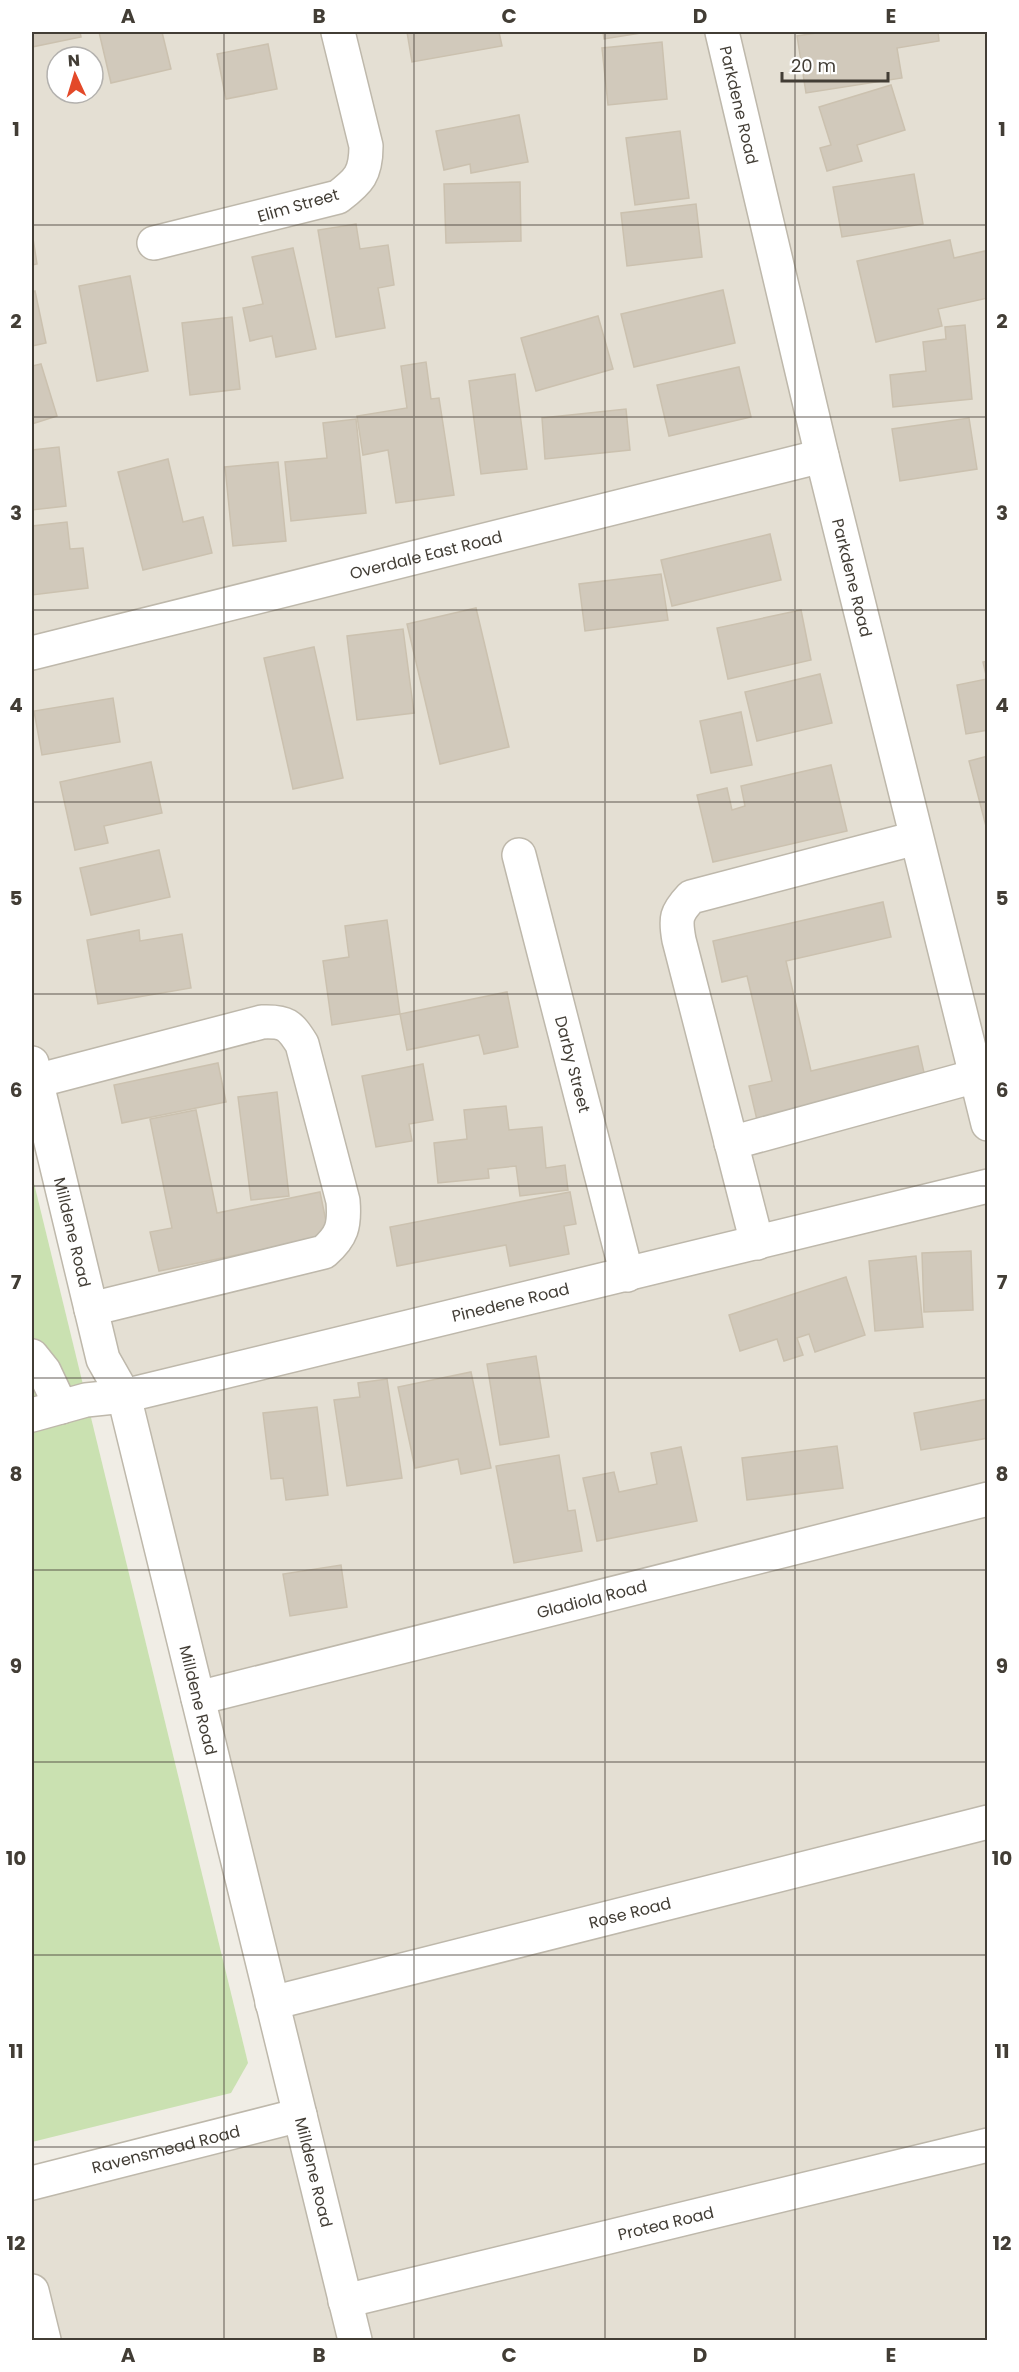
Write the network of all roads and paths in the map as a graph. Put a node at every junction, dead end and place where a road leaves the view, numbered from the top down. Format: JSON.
{"nodes":[{"id":1,"x":339,"y":32,"type":"edge"},
{"id":2,"x":722,"y":32,"type":"edge"},
{"id":3,"x":154,"y":243,"type":"dead end"},
{"id":4,"x":822,"y":456,"type":"junction"},
{"id":5,"x":32,"y":653,"type":"edge"},
{"id":6,"x":916,"y":838,"type":"junction"},
{"id":7,"x":519,"y":855,"type":"dead end"},
{"id":8,"x":34,"y":1072,"type":"edge"},
{"id":9,"x":976,"y":1076,"type":"junction"},
{"id":10,"x":987,"y":1124,"type":"edge"},
{"id":11,"x":731,"y":1143,"type":"junction"},
{"id":12,"x":987,"y":1186,"type":"edge"},
{"id":13,"x":757,"y":1243,"type":"junction"},
{"id":14,"x":627,"y":1275,"type":"junction"},
{"id":15,"x":91,"y":1309,"type":"junction"},
{"id":16,"x":32,"y":1356,"type":"edge"},
{"id":17,"x":124,"y":1396,"type":"junction"},
{"id":18,"x":46,"y":1411,"type":"edge"},
{"id":19,"x":987,"y":1499,"type":"edge"},
{"id":20,"x":198,"y":1698,"type":"junction"},
{"id":21,"x":987,"y":1822,"type":"edge"},
{"id":22,"x":272,"y":2003,"type":"junction"},
{"id":23,"x":300,"y":2115,"type":"junction"},
{"id":24,"x":987,"y":2145,"type":"edge"},
{"id":25,"x":32,"y":2183,"type":"edge"},
{"id":26,"x":32,"y":2291,"type":"edge"},
{"id":27,"x":345,"y":2301,"type":"junction"},
{"id":28,"x":44,"y":2340,"type":"edge"},
{"id":29,"x":355,"y":2340,"type":"edge"}],
"edges":[{"from":1,"to":3,"type":"street","name":"Elim Street"},
{"from":2,"to":4,"type":"street","name":"Parkdene Road"},
{"from":4,"to":5,"type":"street","name":"Overdale East Road"},
{"from":4,"to":6,"type":"street","name":"Parkdene Road"},
{"from":6,"to":9,"type":"street","name":"Parkdene Road"},
{"from":6,"to":11,"type":"street"},
{"from":7,"to":14,"type":"street","name":"Darby Street"},
{"from":8,"to":15,"type":"street","name":"Milldene Road"},
{"from":8,"to":15,"type":"street"},
{"from":9,"to":10,"type":"street","name":"Parkdene Road"},
{"from":9,"to":11,"type":"street"},
{"from":11,"to":13,"type":"street"},
{"from":12,"to":13,"type":"street","name":"Pinedene Road"},
{"from":13,"to":14,"type":"street","name":"Pinedene Road"},
{"from":14,"to":17,"type":"street","name":"Pinedene Road"},
{"from":15,"to":17,"type":"street","name":"Milldene Road"},
{"from":16,"to":18,"type":"street"},
{"from":17,"to":18,"type":"street","name":"Pinedene Road"},
{"from":17,"to":20,"type":"street","name":"Milldene Road"},
{"from":19,"to":20,"type":"street","name":"Gladiola Road"},
{"from":20,"to":22,"type":"street","name":"Milldene Road"},
{"from":21,"to":22,"type":"street","name":"Rose Road"},
{"from":22,"to":23,"type":"street","name":"Milldene Road"},
{"from":23,"to":25,"type":"street","name":"Ravensmead Road"},
{"from":23,"to":27,"type":"street","name":"Milldene Road"},
{"from":24,"to":27,"type":"street","name":"Protea Road"},
{"from":26,"to":28,"type":"street"},
{"from":27,"to":29,"type":"street","name":"Milldene Road"}]}
